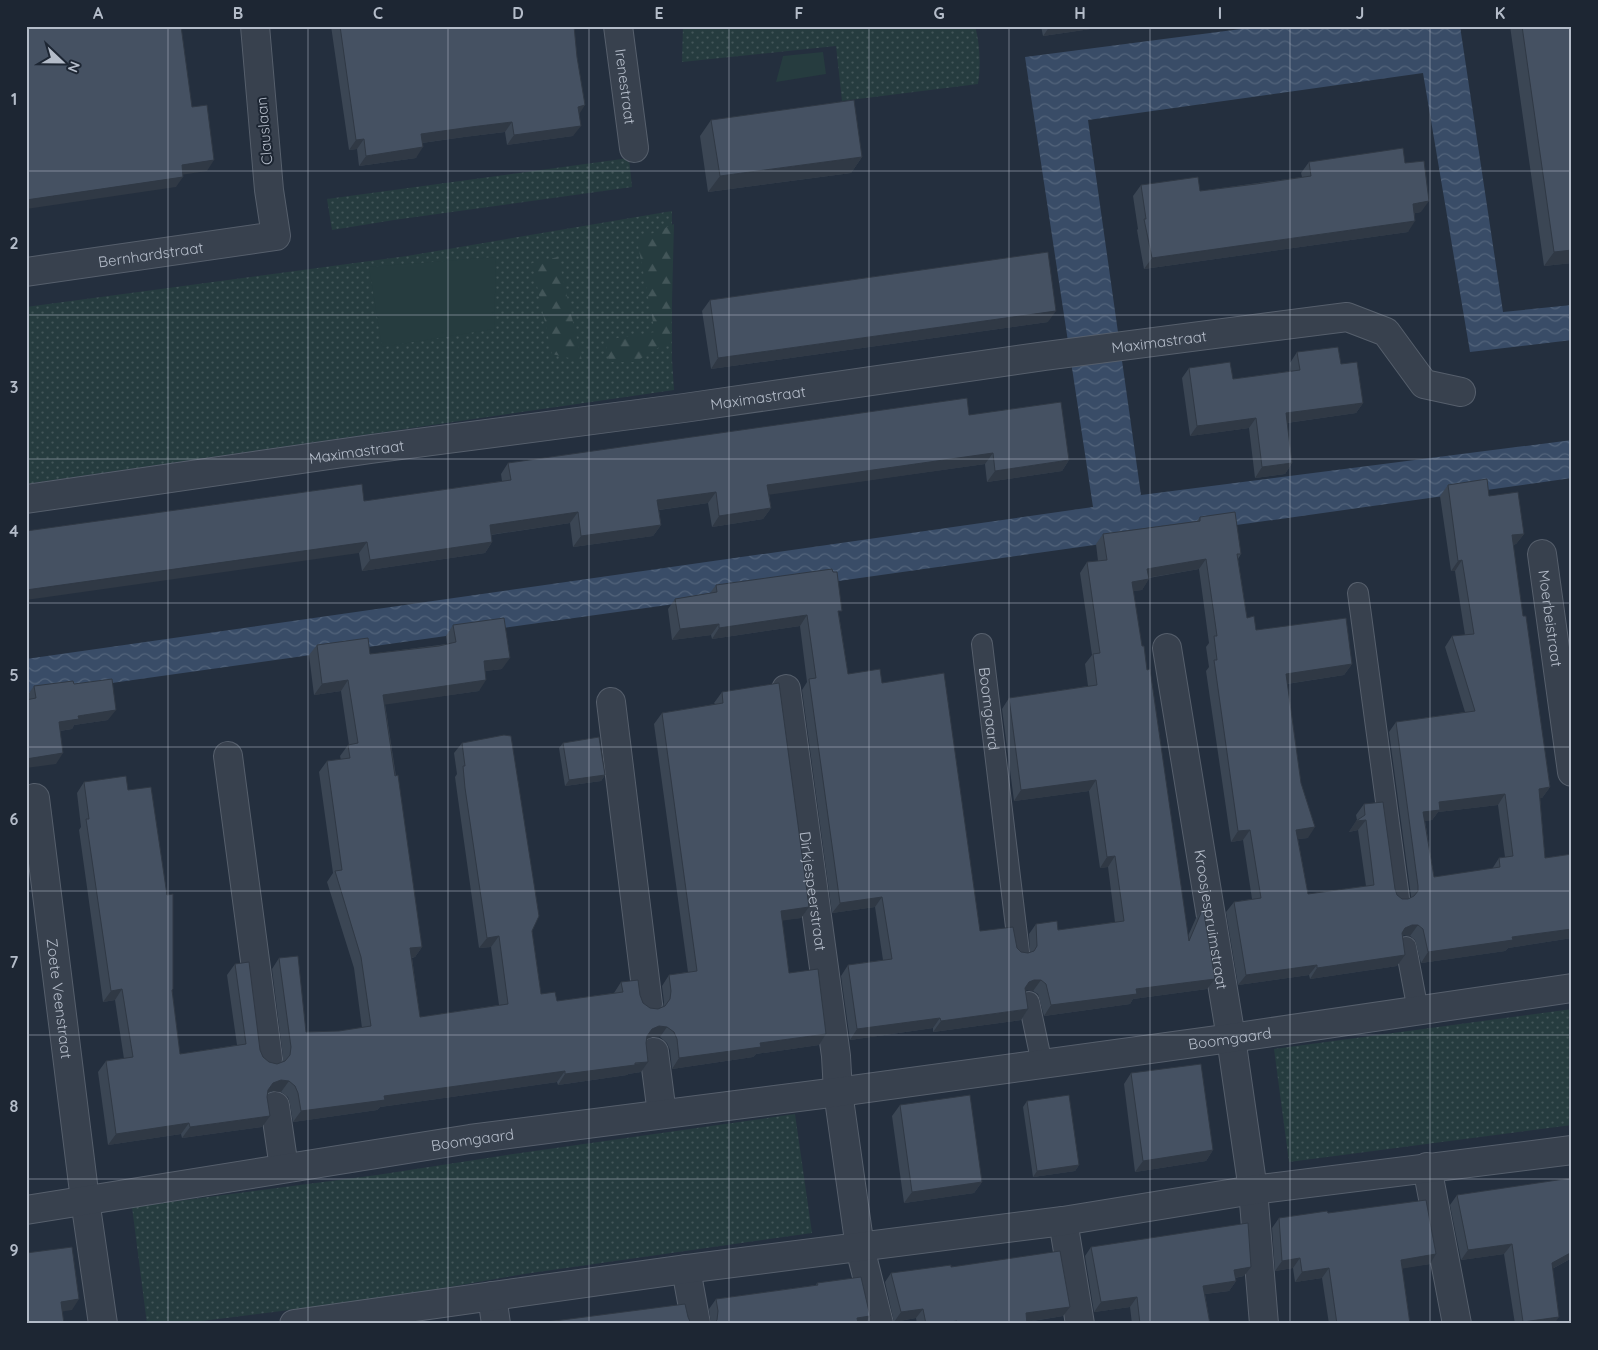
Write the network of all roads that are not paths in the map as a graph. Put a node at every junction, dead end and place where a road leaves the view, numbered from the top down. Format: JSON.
{"nodes":[{"id":1,"x":255,"y":26,"type":"edge"},
{"id":2,"x":618,"y":26,"type":"edge"},
{"id":3,"x":634,"y":148,"type":"dead end"},
{"id":4,"x":276,"y":236,"type":"joint"},
{"id":5,"x":26,"y":272,"type":"edge"},
{"id":6,"x":1461,"y":392,"type":"dead end"},
{"id":7,"x":26,"y":499,"type":"edge"},
{"id":8,"x":1542,"y":554,"type":"dead end"},
{"id":9,"x":1358,"y":593,"type":"dead end"},
{"id":10,"x":982,"y":644,"type":"dead end"},
{"id":11,"x":1167,"y":648,"type":"dead end"},
{"id":12,"x":786,"y":690,"type":"dead end"},
{"id":13,"x":611,"y":702,"type":"dead end"},
{"id":14,"x":228,"y":756,"type":"dead end"},
{"id":15,"x":1572,"y":772,"type":"edge"},
{"id":16,"x":35,"y":798,"type":"dead end"},
{"id":17,"x":1399,"y":898,"type":"edge"},
{"id":18,"x":1406,"y":948,"type":"edge"},
{"id":19,"x":1020,"y":952,"type":"edge"},
{"id":20,"x":1572,"y":988,"type":"edge"},
{"id":21,"x":1030,"y":1002,"type":"edge"},
{"id":22,"x":648,"y":1004,"type":"edge"},
{"id":23,"x":1418,"y":1011,"type":"junction"},
{"id":24,"x":1230,"y":1038,"type":"junction"},
{"id":25,"x":654,"y":1052,"type":"dead end"},
{"id":26,"x":268,"y":1059,"type":"edge"},
{"id":27,"x":1042,"y":1064,"type":"junction"},
{"id":28,"x":838,"y":1092,"type":"junction"},
{"id":29,"x":275,"y":1106,"type":"dead end"},
{"id":30,"x":662,"y":1114,"type":"junction"},
{"id":31,"x":1572,"y":1150,"type":"edge"},
{"id":32,"x":1427,"y":1167,"type":"junction"},
{"id":33,"x":284,"y":1168,"type":"junction"},
{"id":34,"x":1254,"y":1190,"type":"junction"},
{"id":35,"x":85,"y":1200,"type":"junction"},
{"id":36,"x":26,"y":1210,"type":"edge"},
{"id":37,"x":1063,"y":1221,"type":"junction"},
{"id":38,"x":860,"y":1248,"type":"junction"},
{"id":39,"x":686,"y":1269,"type":"junction"},
{"id":40,"x":492,"y":1296,"type":"junction"},
{"id":41,"x":301,"y":1323,"type":"edge"},
{"id":42,"x":103,"y":1324,"type":"edge"},
{"id":43,"x":496,"y":1324,"type":"edge"},
{"id":44,"x":696,"y":1324,"type":"edge"},
{"id":45,"x":879,"y":1324,"type":"edge"},
{"id":46,"x":1080,"y":1324,"type":"edge"},
{"id":47,"x":1264,"y":1324,"type":"edge"},
{"id":48,"x":1457,"y":1324,"type":"edge"}],
"edges":[{"from":1,"to":4,"type":"street","name":"Clauslaan"},
{"from":2,"to":3,"type":"street","name":"Irenestraat"},
{"from":4,"to":5,"type":"street","name":"Bernhardstraat"},
{"from":6,"to":7,"type":"street","name":"Maximastraat"},
{"from":8,"to":15,"type":"street","name":"Moerbeistraat"},
{"from":9,"to":17,"type":"lane"},
{"from":10,"to":19,"type":"lane","name":"Boomgaard"},
{"from":11,"to":24,"type":"street","name":"Kroosjespruimstraat"},
{"from":12,"to":28,"type":"street","name":"Dirkjespeerstraat"},
{"from":13,"to":22,"type":"street"},
{"from":14,"to":26,"type":"street"},
{"from":16,"to":35,"type":"street","name":"Zoete Veenstraat"},
{"from":18,"to":23,"type":"lane"},
{"from":20,"to":23,"type":"street","name":"Boomgaard"},
{"from":21,"to":27,"type":"lane"},
{"from":23,"to":24,"type":"street","name":"Boomgaard"},
{"from":24,"to":27,"type":"street","name":"Boomgaard"},
{"from":24,"to":34,"type":"street","name":"Kroosjespruimstraat"},
{"from":25,"to":30,"type":"street"},
{"from":27,"to":28,"type":"street","name":"Boomgaard"},
{"from":28,"to":30,"type":"street","name":"Boomgaard"},
{"from":28,"to":38,"type":"street"},
{"from":29,"to":33,"type":"street"},
{"from":30,"to":33,"type":"street","name":"Boomgaard"},
{"from":31,"to":32,"type":"street"},
{"from":32,"to":34,"type":"street"},
{"from":32,"to":48,"type":"street"},
{"from":33,"to":35,"type":"street","name":"Boomgaard"},
{"from":34,"to":37,"type":"street"},
{"from":34,"to":47,"type":"street"},
{"from":35,"to":36,"type":"street","name":"Boomgaard"},
{"from":35,"to":42,"type":"street"},
{"from":37,"to":38,"type":"street"},
{"from":37,"to":46,"type":"street"},
{"from":38,"to":39,"type":"street"},
{"from":38,"to":45,"type":"street"},
{"from":39,"to":40,"type":"street"},
{"from":39,"to":44,"type":"street"},
{"from":40,"to":41,"type":"street"},
{"from":40,"to":43,"type":"street"}]}
